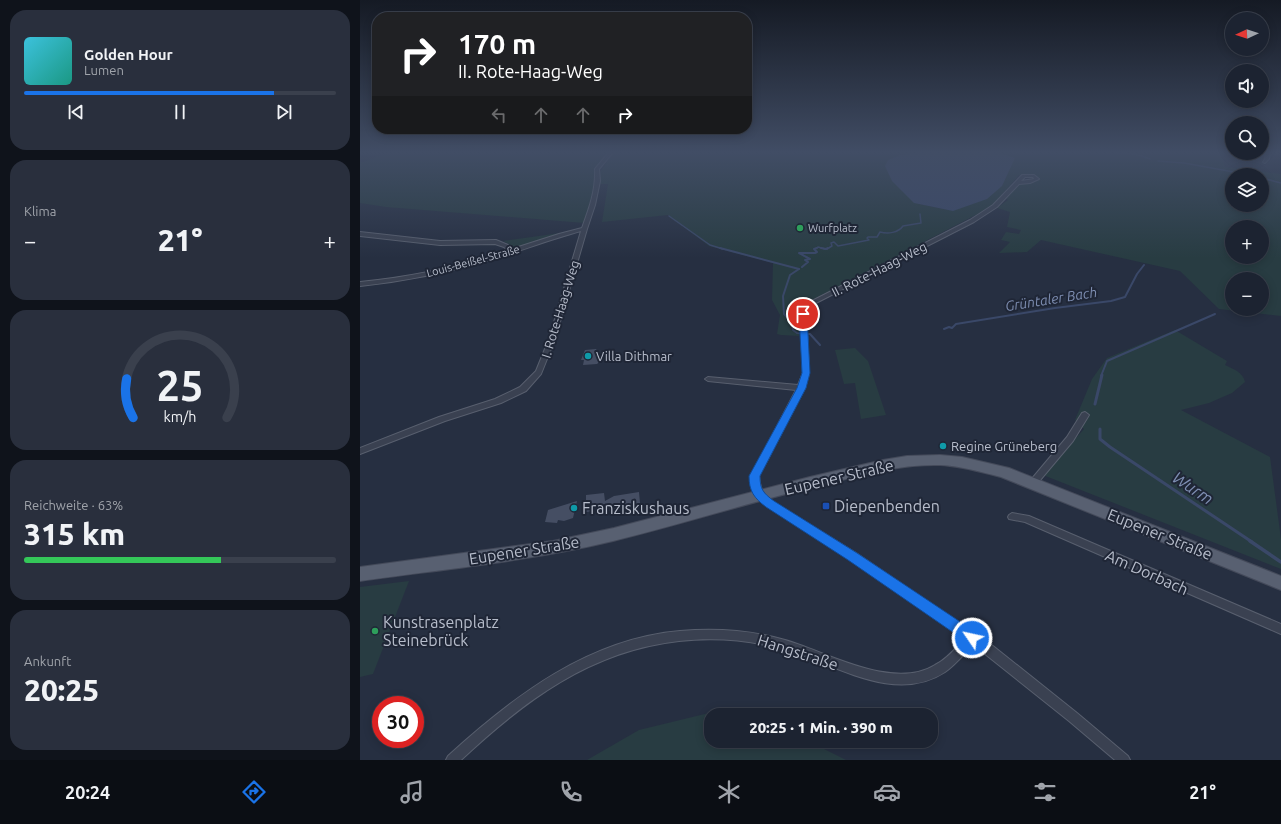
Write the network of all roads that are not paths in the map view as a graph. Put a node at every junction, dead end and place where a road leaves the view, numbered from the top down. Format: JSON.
{"nodes":[{"id":1,"x":597,"y":186,"type":"edge"},
{"id":2,"x":1015,"y":186,"type":"edge"},
{"id":3,"x":584,"y":229,"type":"junction"},
{"id":4,"x":360,"y":234,"type":"edge"},
{"id":5,"x":512,"y":252,"type":"junction"},
{"id":6,"x":360,"y":284,"type":"edge"},
{"id":7,"x":708,"y":379,"type":"dead end"},
{"id":8,"x":801,"y":388,"type":"junction"},
{"id":9,"x":1085,"y":415,"type":"dead end"},
{"id":10,"x":360,"y":451,"type":"edge"},
{"id":11,"x":1033,"y":483,"type":"junction"},
{"id":12,"x":760,"y":496,"type":"junction"},
{"id":13,"x":1012,"y":517,"type":"dead end"},
{"id":14,"x":360,"y":574,"type":"edge"},
{"id":15,"x":1281,"y":583,"type":"edge"},
{"id":16,"x":1281,"y":629,"type":"edge"},
{"id":17,"x":972,"y":638,"type":"junction"},
{"id":18,"x":452,"y":760,"type":"edge"},
{"id":19,"x":1124,"y":760,"type":"edge"}],
"edges":[{"from":1,"to":3,"type":"street","name":"I. Rote-Haag-Weg"},
{"from":2,"to":8,"type":"street","name":"II. Rote-Haag-Weg"},
{"from":3,"to":5,"type":"street","name":"Louis-Beißel-Straße"},
{"from":3,"to":10,"type":"street","name":"I. Rote-Haag-Weg"},
{"from":4,"to":5,"type":"street"},
{"from":5,"to":6,"type":"street","name":"Louis-Beißel-Straße"},
{"from":7,"to":8,"type":"street"},
{"from":8,"to":12,"type":"street","name":"II. Rote-Haag-Weg"},
{"from":9,"to":11,"type":"street"},
{"from":11,"to":12,"type":"main road","name":"Eupener Straße"},
{"from":11,"to":15,"type":"main road","name":"Eupener Straße"},
{"from":12,"to":14,"type":"main road","name":"Eupener Straße"},
{"from":12,"to":17,"type":"street"},
{"from":13,"to":16,"type":"street","name":"Am Dorbach"},
{"from":17,"to":18,"type":"street","name":"Hangstraße"},
{"from":17,"to":19,"type":"street"}]}
